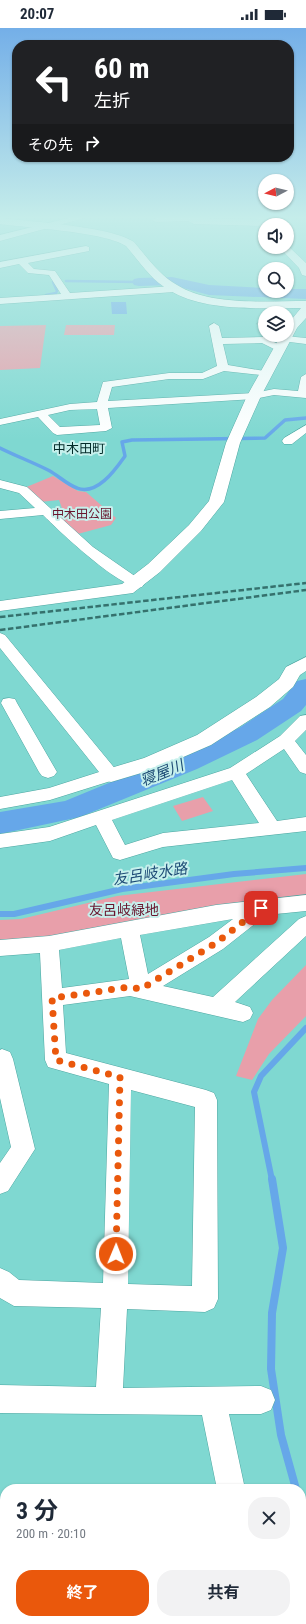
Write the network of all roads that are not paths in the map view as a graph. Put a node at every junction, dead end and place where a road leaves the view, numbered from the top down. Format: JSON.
{"nodes":[{"id":1,"x":64,"y":290,"type":"edge"},
{"id":2,"x":144,"y":290,"type":"edge"},
{"id":3,"x":183,"y":290,"type":"edge"},
{"id":4,"x":66,"y":296,"type":"junction"},
{"id":5,"x":0,"y":301,"type":"edge"},
{"id":6,"x":306,"y":305,"type":"edge"},
{"id":7,"x":306,"y":310,"type":"edge"},
{"id":8,"x":294,"y":325,"type":"edge"},
{"id":9,"x":214,"y":326,"type":"dead end"},
{"id":10,"x":258,"y":340,"type":"edge"},
{"id":11,"x":218,"y":341,"type":"junction"},
{"id":12,"x":282,"y":342,"type":"edge"},
{"id":13,"x":294,"y":342,"type":"edge"},
{"id":14,"x":305,"y":342,"type":"edge"},
{"id":15,"x":223,"y":368,"type":"junction"},
{"id":16,"x":266,"y":374,"type":"junction"},
{"id":17,"x":306,"y":377,"type":"edge"},
{"id":18,"x":304,"y":395,"type":"edge"},
{"id":19,"x":254,"y":396,"type":"junction"},
{"id":20,"x":102,"y":405,"type":"junction"},
{"id":21,"x":40,"y":413,"type":"junction"},
{"id":22,"x":0,"y":422,"type":"edge"},
{"id":23,"x":306,"y":428,"type":"edge"},
{"id":24,"x":288,"y":442,"type":"dead end"},
{"id":25,"x":0,"y":484,"type":"edge"},
{"id":26,"x":45,"y":511,"type":"junction"},
{"id":27,"x":0,"y":515,"type":"edge"},
{"id":28,"x":137,"y":584,"type":"junction"},
{"id":29,"x":0,"y":606,"type":"edge"},
{"id":30,"x":0,"y":638,"type":"edge"},
{"id":31,"x":306,"y":663,"type":"edge"},
{"id":32,"x":9,"y":703,"type":"edge"},
{"id":33,"x":306,"y":720,"type":"edge"},
{"id":34,"x":286,"y":740,"type":"junction"},
{"id":35,"x":306,"y":768,"type":"edge"},
{"id":36,"x":48,"y":772,"type":"dead end"},
{"id":37,"x":236,"y":772,"type":"junction"},
{"id":38,"x":111,"y":775,"type":"junction"},
{"id":39,"x":0,"y":804,"type":"edge"},
{"id":40,"x":101,"y":817,"type":"junction"},
{"id":41,"x":306,"y":824,"type":"edge"},
{"id":42,"x":272,"y":828,"type":"junction"},
{"id":43,"x":0,"y":841,"type":"edge"},
{"id":44,"x":306,"y":903,"type":"edge"},
{"id":45,"x":261,"y":908,"type":"junction"},
{"id":46,"x":306,"y":924,"type":"edge"},
{"id":47,"x":130,"y":929,"type":"junction"},
{"id":48,"x":49,"y":944,"type":"junction"},
{"id":49,"x":0,"y":948,"type":"edge"},
{"id":50,"x":141,"y":989,"type":"junction"},
{"id":51,"x":52,"y":998,"type":"junction"},
{"id":52,"x":216,"y":1007,"type":"junction"},
{"id":53,"x":243,"y":1013,"type":"dead end"},
{"id":54,"x":0,"y":1060,"type":"edge"},
{"id":55,"x":120,"y":1077,"type":"junction"},
{"id":56,"x":0,"y":1184,"type":"edge"},
{"id":57,"x":0,"y":1281,"type":"edge"},
{"id":58,"x":115,"y":1296,"type":"junction"},
{"id":59,"x":0,"y":1399,"type":"edge"},
{"id":60,"x":261,"y":1400,"type":"dead end"},
{"id":61,"x":109,"y":1402,"type":"junction"},
{"id":62,"x":213,"y":1402,"type":"junction"},
{"id":63,"x":229,"y":1484,"type":"edge"}],
"edges":[{"from":1,"to":4,"type":"street"},
{"from":2,"to":4,"type":"street"},
{"from":3,"to":6,"type":"street"},
{"from":4,"to":5,"type":"street"},
{"from":7,"to":8,"type":"street"},
{"from":9,"to":11,"type":"street"},
{"from":10,"to":11,"type":"street"},
{"from":11,"to":15,"type":"street"},
{"from":12,"to":16,"type":"street"},
{"from":13,"to":14,"type":"street"},
{"from":15,"to":16,"type":"street"},
{"from":15,"to":20,"type":"street"},
{"from":16,"to":19,"type":"street"},
{"from":17,"to":18,"type":"street"},
{"from":18,"to":19,"type":"street"},
{"from":19,"to":20,"type":"street"},
{"from":19,"to":28,"type":"street"},
{"from":20,"to":21,"type":"street"},
{"from":20,"to":21,"type":"street"},
{"from":21,"to":22,"type":"street"},
{"from":23,"to":24,"type":"street"},
{"from":25,"to":26,"type":"street"},
{"from":26,"to":27,"type":"street"},
{"from":26,"to":28,"type":"street"},
{"from":28,"to":29,"type":"street"},
{"from":30,"to":38,"type":"street"},
{"from":31,"to":38,"type":"street"},
{"from":32,"to":36,"type":"street"},
{"from":33,"to":34,"type":"street"},
{"from":34,"to":35,"type":"street"},
{"from":34,"to":37,"type":"street"},
{"from":37,"to":40,"type":"street"},
{"from":37,"to":42,"type":"street"},
{"from":38,"to":39,"type":"street"},
{"from":40,"to":42,"type":"street"},
{"from":40,"to":43,"type":"street"},
{"from":41,"to":42,"type":"street"},
{"from":44,"to":45,"type":"street"},
{"from":45,"to":47,"type":"street"},
{"from":45,"to":50,"type":"street"},
{"from":46,"to":52,"type":"street"},
{"from":47,"to":48,"type":"street"},
{"from":47,"to":50,"type":"street"},
{"from":48,"to":49,"type":"street"},
{"from":48,"to":51,"type":"street"},
{"from":50,"to":51,"type":"street"},
{"from":50,"to":52,"type":"street"},
{"from":51,"to":55,"type":"street"},
{"from":52,"to":53,"type":"street"},
{"from":54,"to":56,"type":"street"},
{"from":55,"to":58,"type":"street"},
{"from":55,"to":58,"type":"street"},
{"from":57,"to":58,"type":"street"},
{"from":58,"to":61,"type":"street"},
{"from":59,"to":61,"type":"street"},
{"from":60,"to":62,"type":"street"},
{"from":61,"to":62,"type":"street"},
{"from":62,"to":63,"type":"street"}]}
